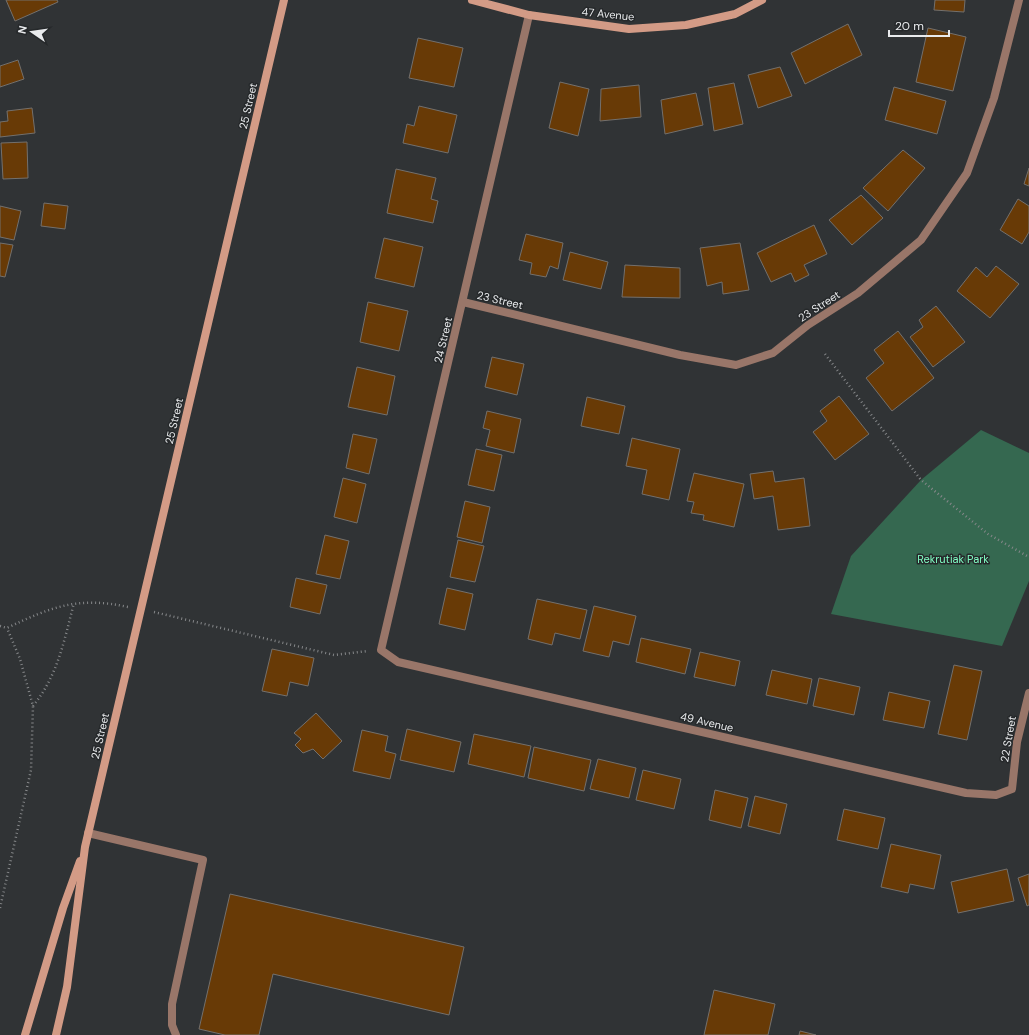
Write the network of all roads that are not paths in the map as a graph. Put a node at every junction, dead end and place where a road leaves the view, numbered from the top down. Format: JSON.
{"nodes":[{"id":1,"x":284,"y":0,"type":"edge"},
{"id":2,"x":472,"y":0,"type":"edge"},
{"id":3,"x":762,"y":0,"type":"edge"},
{"id":4,"x":1019,"y":0,"type":"edge"},
{"id":5,"x":529,"y":15,"type":"junction"},
{"id":6,"x":463,"y":302,"type":"junction"},
{"id":7,"x":398,"y":662,"type":"joint"},
{"id":8,"x":1029,"y":693,"type":"edge"},
{"id":9,"x":1012,"y":789,"type":"joint"},
{"id":10,"x":88,"y":833,"type":"junction"},
{"id":11,"x":85,"y":847,"type":"junction"},
{"id":12,"x":25,"y":1035,"type":"edge"},
{"id":13,"x":56,"y":1035,"type":"edge"},
{"id":14,"x":176,"y":1035,"type":"edge"}],
"edges":[{"from":1,"to":10,"type":"main road","name":"25 Street"},
{"from":2,"to":5,"type":"main road","name":"47 Avenue"},
{"from":3,"to":5,"type":"main road","name":"47 Avenue"},
{"from":4,"to":6,"type":"street","name":"23 Street"},
{"from":5,"to":6,"type":"street","name":"24 Street"},
{"from":6,"to":7,"type":"street","name":"24 Street"},
{"from":7,"to":9,"type":"street","name":"49 Avenue"},
{"from":8,"to":9,"type":"street","name":"22 Street"},
{"from":10,"to":11,"type":"main road","name":"25 Street"},
{"from":10,"to":14,"type":"street"},
{"from":11,"to":12,"type":"main road","name":"25 Street"},
{"from":11,"to":13,"type":"main road","name":"25 Street"}]}
